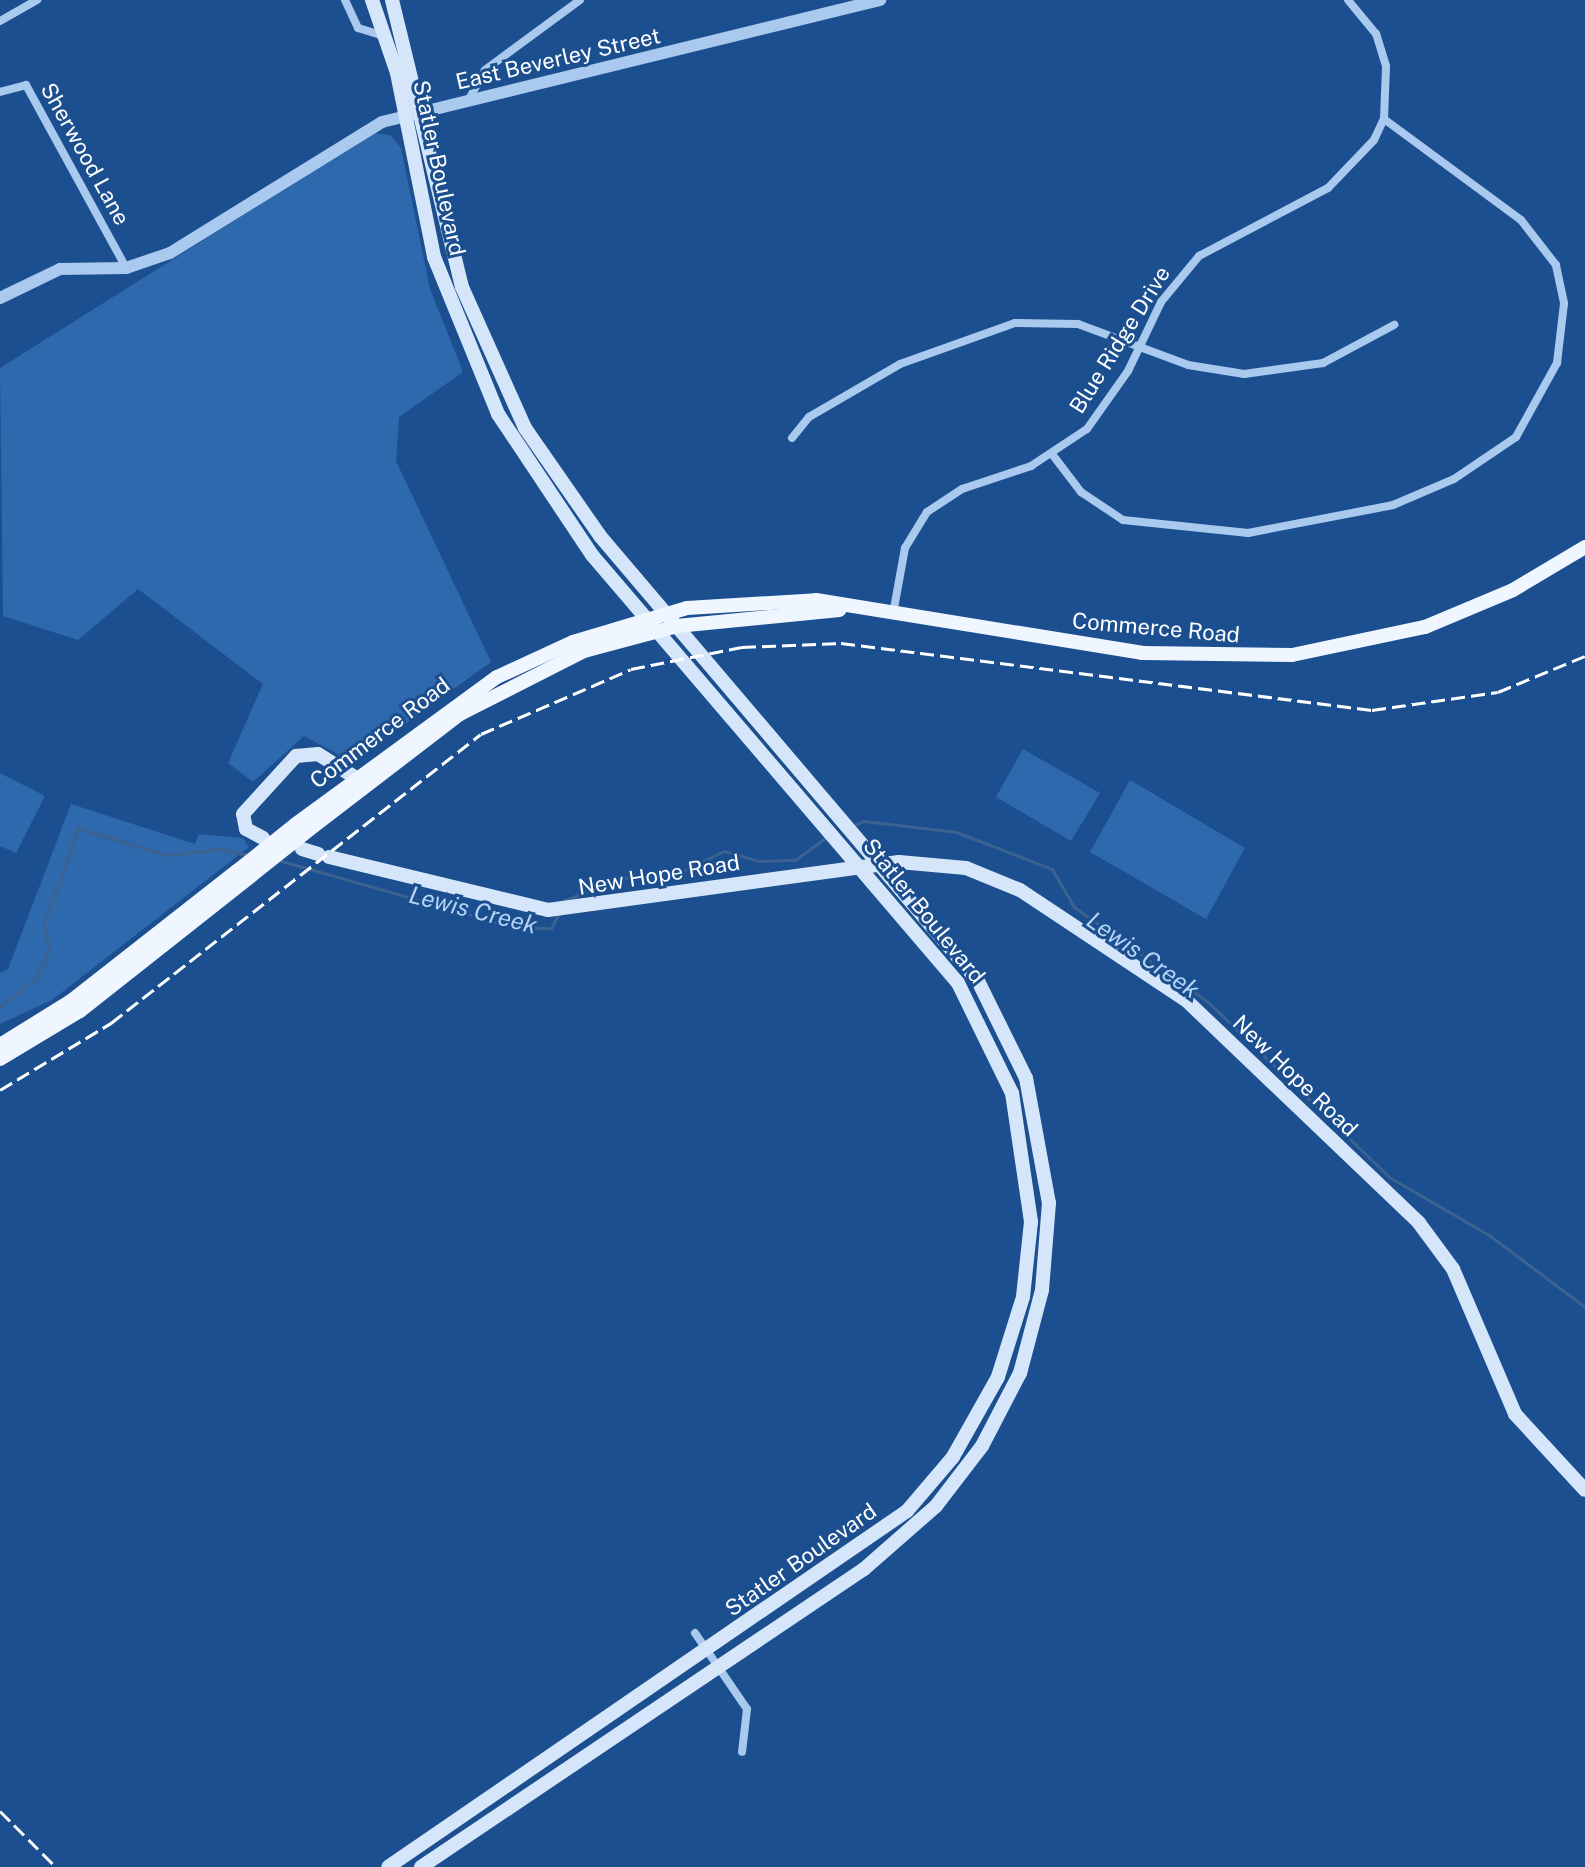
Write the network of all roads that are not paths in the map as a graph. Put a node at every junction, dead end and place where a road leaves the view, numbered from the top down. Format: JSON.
{"nodes":[{"id":1,"x":37,"y":0,"type":"edge"},
{"id":2,"x":345,"y":0,"type":"edge"},
{"id":3,"x":372,"y":0,"type":"edge"},
{"id":4,"x":392,"y":0,"type":"edge"},
{"id":5,"x":580,"y":0,"type":"edge"},
{"id":6,"x":880,"y":0,"type":"edge"},
{"id":7,"x":1348,"y":0,"type":"edge"},
{"id":8,"x":0,"y":21,"type":"edge"},
{"id":9,"x":386,"y":36,"type":"junction"},
{"id":10,"x":0,"y":92,"type":"edge"},
{"id":11,"x":468,"y":102,"type":"junction"},
{"id":12,"x":423,"y":110,"type":"junction"},
{"id":13,"x":404,"y":117,"type":"junction"},
{"id":14,"x":1384,"y":119,"type":"junction"},
{"id":15,"x":126,"y":268,"type":"junction"},
{"id":16,"x":0,"y":298,"type":"edge"},
{"id":17,"x":1394,"y":325,"type":"dead end"},
{"id":18,"x":1138,"y":346,"type":"junction"},
{"id":19,"x":792,"y":438,"type":"dead end"},
{"id":20,"x":1052,"y":454,"type":"junction"},
{"id":21,"x":1585,"y":547,"type":"edge"},
{"id":22,"x":848,"y":609,"type":"junction"},
{"id":23,"x":666,"y":613,"type":"junction"},
{"id":24,"x":893,"y":615,"type":"junction"},
{"id":25,"x":651,"y":624,"type":"junction"},
{"id":26,"x":677,"y":626,"type":"junction"},
{"id":27,"x":360,"y":781,"type":"junction"},
{"id":28,"x":833,"y":836,"type":"junction"},
{"id":29,"x":263,"y":838,"type":"dead end"},
{"id":30,"x":302,"y":849,"type":"dead end"},
{"id":31,"x":856,"y":862,"type":"junction"},
{"id":32,"x":923,"y":862,"type":"junction"},
{"id":33,"x":882,"y":864,"type":"junction"},
{"id":34,"x":826,"y":866,"type":"junction"},
{"id":35,"x":244,"y":873,"type":"junction"},
{"id":36,"x":908,"y":893,"type":"junction"},
{"id":37,"x":0,"y":1045,"type":"edge"},
{"id":38,"x":0,"y":1059,"type":"edge"},
{"id":39,"x":1585,"y":1490,"type":"edge"},
{"id":40,"x":695,"y":1633,"type":"dead end"},
{"id":41,"x":707,"y":1652,"type":"junction"},
{"id":42,"x":718,"y":1667,"type":"junction"},
{"id":43,"x":742,"y":1752,"type":"dead end"},
{"id":44,"x":388,"y":1867,"type":"edge"},
{"id":45,"x":421,"y":1867,"type":"edge"}],
"edges":[{"from":1,"to":8,"type":"street"},
{"from":2,"to":9,"type":"street"},
{"from":3,"to":9,"type":"main road","name":"Statler Boulevard"},
{"from":4,"to":12,"type":"main road","name":"Statler Boulevard"},
{"from":5,"to":11,"type":"street"},
{"from":6,"to":11,"type":"street","name":"East Beverley Street"},
{"from":7,"to":14,"type":"street"},
{"from":9,"to":13,"type":"main road","name":"Statler Boulevard"},
{"from":10,"to":15,"type":"street","name":"Sherwood Lane"},
{"from":11,"to":12,"type":"street","name":"East Beverley Street"},
{"from":12,"to":13,"type":"street","name":"East Beverley Street"},
{"from":12,"to":23,"type":"main road","name":"Statler Boulevard"},
{"from":13,"to":15,"type":"street","name":"East Beverley Street"},
{"from":13,"to":25,"type":"main road","name":"Statler Boulevard"},
{"from":14,"to":18,"type":"street","name":"Blue Ridge Drive"},
{"from":14,"to":20,"type":"street"},
{"from":15,"to":16,"type":"street","name":"East Beverley Street"},
{"from":17,"to":18,"type":"street"},
{"from":18,"to":19,"type":"street"},
{"from":18,"to":20,"type":"street","name":"Blue Ridge Drive"},
{"from":20,"to":24,"type":"street","name":"Blue Ridge Drive"},
{"from":21,"to":24,"type":"main road","name":"Commerce Road"},
{"from":22,"to":23,"type":"main road","name":"Commerce Road"},
{"from":22,"to":24,"type":"main road","name":"Commerce Road"},
{"from":22,"to":26,"type":"main road","name":"Commerce Road"},
{"from":23,"to":25,"type":"main road","name":"Commerce Road"},
{"from":23,"to":26,"type":"main road","name":"Statler Boulevard"},
{"from":25,"to":26,"type":"main road","name":"Commerce Road"},
{"from":25,"to":27,"type":"main road","name":"Commerce Road"},
{"from":25,"to":28,"type":"main road","name":"Statler Boulevard"},
{"from":26,"to":33,"type":"main road","name":"Statler Boulevard"},
{"from":27,"to":29,"type":"main road"},
{"from":27,"to":35,"type":"main road","name":"Commerce Road","bridge":true},
{"from":28,"to":31,"type":"main road","name":"Statler Boulevard"},
{"from":28,"to":34,"type":"main road"},
{"from":30,"to":34,"type":"main road","name":"New Hope Road"},
{"from":31,"to":33,"type":"main road","name":"New Hope Road"},
{"from":31,"to":34,"type":"main road","name":"New Hope Road"},
{"from":31,"to":41,"type":"main road","name":"Statler Boulevard"},
{"from":32,"to":33,"type":"main road","name":"New Hope Road"},
{"from":32,"to":36,"type":"main road"},
{"from":32,"to":39,"type":"main road","name":"New Hope Road"},
{"from":33,"to":36,"type":"main road","name":"Statler Boulevard"},
{"from":35,"to":37,"type":"main road","name":"Commerce Road"},
{"from":35,"to":38,"type":"main road","name":"Commerce Road"},
{"from":36,"to":42,"type":"main road","name":"Statler Boulevard"},
{"from":40,"to":41,"type":"street"},
{"from":41,"to":42,"type":"street"},
{"from":41,"to":44,"type":"main road","name":"Statler Boulevard"},
{"from":42,"to":43,"type":"street"},
{"from":42,"to":45,"type":"main road","name":"Statler Boulevard"}]}
